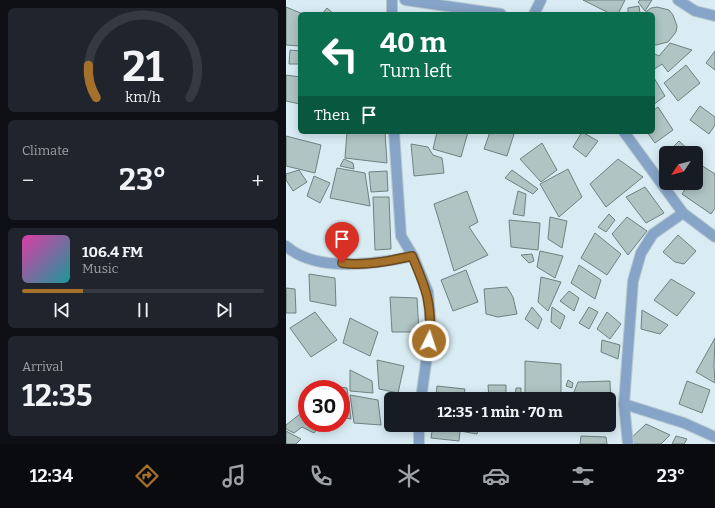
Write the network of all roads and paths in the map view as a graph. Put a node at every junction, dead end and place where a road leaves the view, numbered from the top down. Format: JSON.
{"nodes":[{"id":1,"x":392,"y":0,"type":"edge"},
{"id":2,"x":405,"y":0,"type":"edge"},
{"id":3,"x":541,"y":0,"type":"edge"},
{"id":4,"x":678,"y":0,"type":"edge"},
{"id":5,"x":392,"y":12,"type":"edge"},
{"id":6,"x":487,"y":12,"type":"edge"},
{"id":7,"x":535,"y":12,"type":"edge"},
{"id":8,"x":715,"y":16,"type":"edge"},
{"id":9,"x":394,"y":134,"type":"edge"},
{"id":10,"x":625,"y":134,"type":"edge"},
{"id":11,"x":683,"y":213,"type":"junction"},
{"id":12,"x":715,"y":237,"type":"edge"},
{"id":13,"x":286,"y":246,"type":"edge"},
{"id":14,"x":412,"y":256,"type":"junction"},
{"id":15,"x":422,"y":392,"type":"edge"},
{"id":16,"x":624,"y":404,"type":"junction"},
{"id":17,"x":419,"y":432,"type":"edge"},
{"id":18,"x":715,"y":437,"type":"edge"},
{"id":19,"x":419,"y":444,"type":"edge"},
{"id":20,"x":628,"y":444,"type":"edge"}],
"edges":[{"from":1,"to":5,"type":"street"},
{"from":2,"to":6,"type":"street"},
{"from":3,"to":7,"type":"street"},
{"from":4,"to":8,"type":"street"},
{"from":9,"to":14,"type":"street"},
{"from":10,"to":11,"type":"street"},
{"from":11,"to":12,"type":"street"},
{"from":11,"to":16,"type":"street"},
{"from":13,"to":14,"type":"street"},
{"from":14,"to":15,"type":"street"},
{"from":16,"to":18,"type":"street"},
{"from":16,"to":20,"type":"street"},
{"from":17,"to":19,"type":"street"}]}
